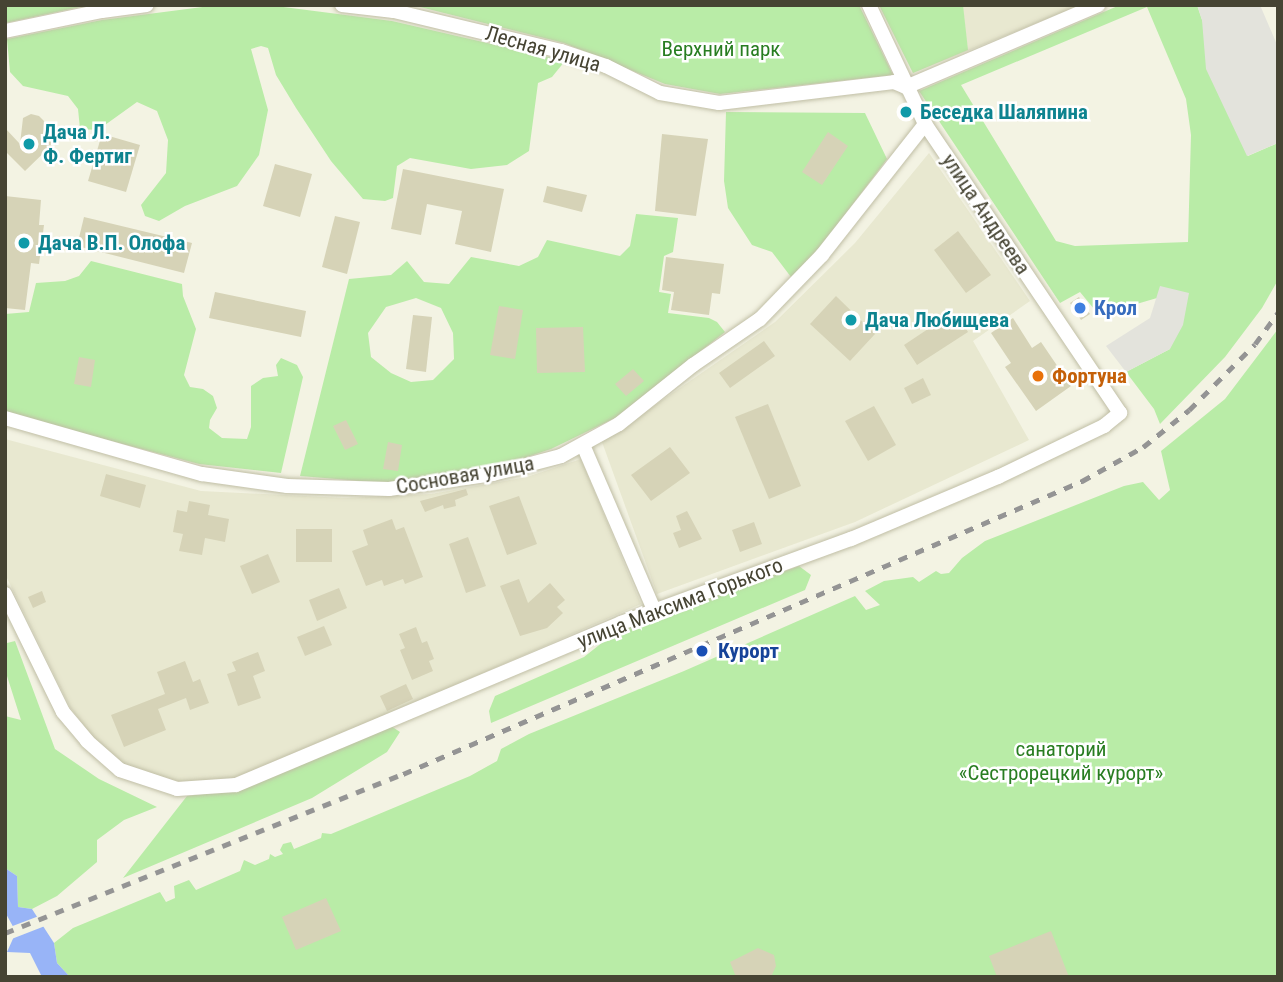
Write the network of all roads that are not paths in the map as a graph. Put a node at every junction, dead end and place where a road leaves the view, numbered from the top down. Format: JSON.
{"nodes":[{"id":1,"x":148,"y":5,"type":"edge"},
{"id":2,"x":342,"y":5,"type":"edge"},
{"id":3,"x":869,"y":5,"type":"edge"},
{"id":4,"x":1098,"y":5,"type":"edge"},
{"id":5,"x":100,"y":8,"type":"edge"},
{"id":6,"x":5,"y":31,"type":"edge"},
{"id":7,"x":905,"y":87,"type":"junction"},
{"id":8,"x":925,"y":124,"type":"junction"},
{"id":9,"x":1120,"y":413,"type":"joint"},
{"id":10,"x":5,"y":418,"type":"edge"},
{"id":11,"x":583,"y":445,"type":"junction"},
{"id":12,"x":5,"y":594,"type":"edge"},
{"id":13,"x":654,"y":610,"type":"junction"}],
"edges":[{"from":1,"to":5,"type":"street"},
{"from":2,"to":7,"type":"street","name":"Лесная улица"},
{"from":3,"to":7,"type":"street","name":"улица Андреева"},
{"from":4,"to":7,"type":"street"},
{"from":5,"to":6,"type":"street"},
{"from":7,"to":8,"type":"street","name":"улица Андреева"},
{"from":8,"to":9,"type":"street","name":"улица Андреева"},
{"from":8,"to":11,"type":"street","name":"Сосновая улица"},
{"from":9,"to":13,"type":"street","name":"улица Максима Горького"},
{"from":10,"to":11,"type":"street","name":"Сосновая улица"},
{"from":11,"to":13,"type":"street"},
{"from":12,"to":13,"type":"street","name":"улица Максима Горького"}]}
